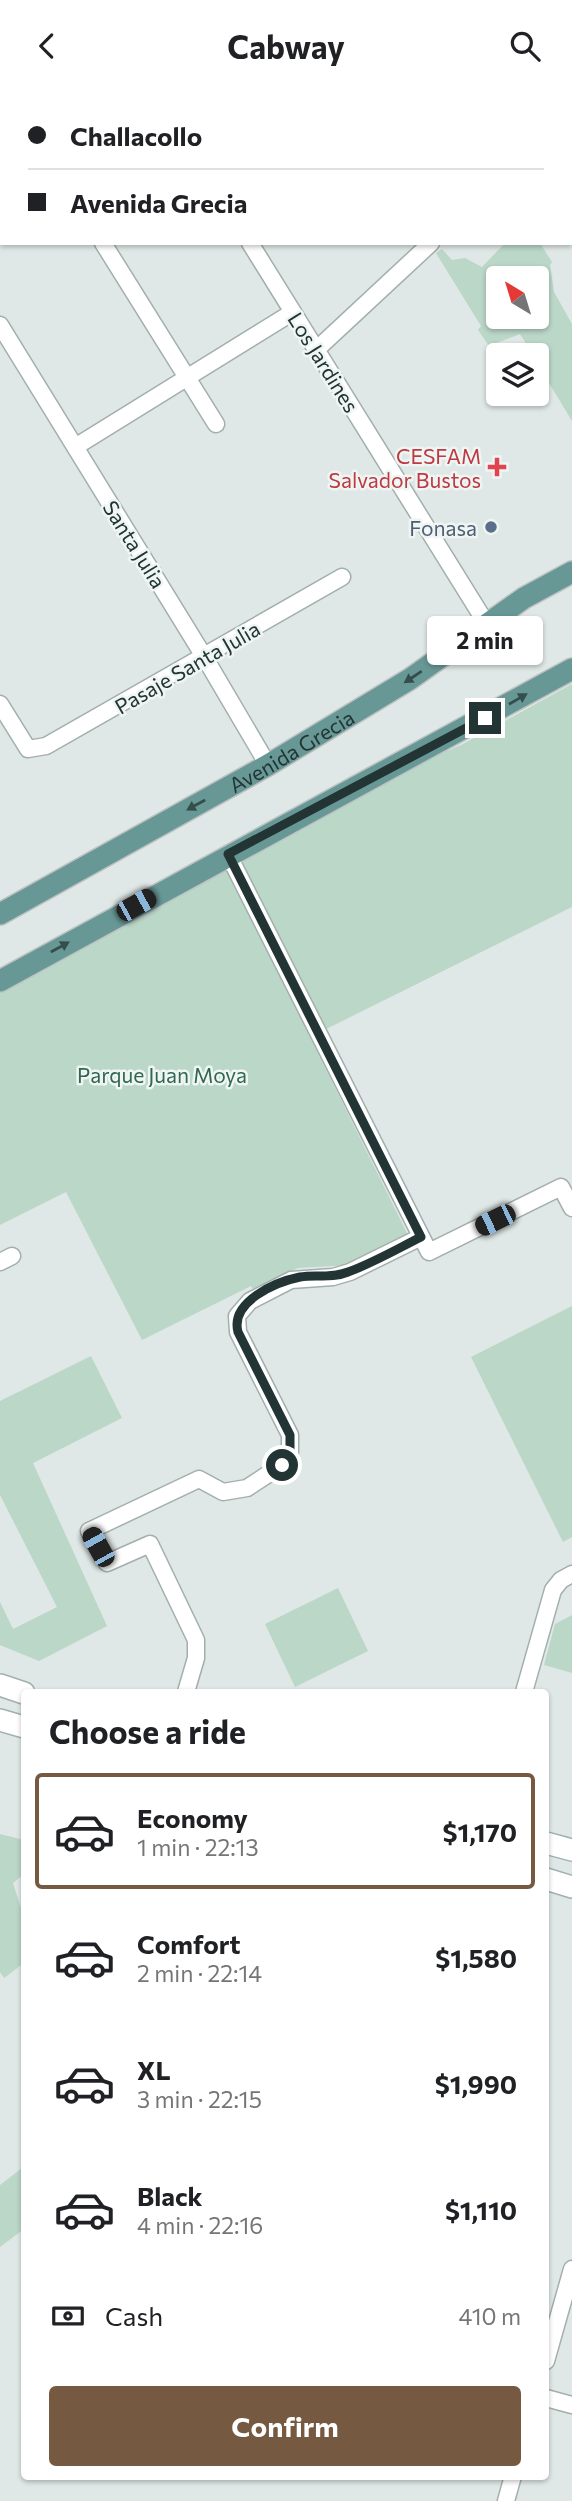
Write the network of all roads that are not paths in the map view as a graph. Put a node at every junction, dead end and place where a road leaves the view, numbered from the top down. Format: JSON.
{"nodes":[{"id":1,"x":104,"y":245,"type":"edge"},
{"id":2,"x":251,"y":245,"type":"edge"},
{"id":3,"x":429,"y":245,"type":"edge"},
{"id":4,"x":293,"y":312,"type":"junction"},
{"id":5,"x":0,"y":325,"type":"edge"},
{"id":6,"x":316,"y":350,"type":"junction"},
{"id":7,"x":187,"y":377,"type":"junction"},
{"id":8,"x":216,"y":424,"type":"dead end"},
{"id":9,"x":75,"y":447,"type":"junction"},
{"id":10,"x":572,"y":572,"type":"edge"},
{"id":11,"x":342,"y":577,"type":"dead end"},
{"id":12,"x":486,"y":623,"type":"junction"},
{"id":13,"x":205,"y":658,"type":"junction"},
{"id":14,"x":572,"y":669,"type":"edge"},
{"id":15,"x":0,"y":704,"type":"edge"},
{"id":16,"x":268,"y":765,"type":"junction"},
{"id":17,"x":228,"y":854,"type":"junction"},
{"id":18,"x":0,"y":914,"type":"edge"},
{"id":19,"x":0,"y":981,"type":"edge"},
{"id":20,"x":572,"y":1208,"type":"edge"},
{"id":21,"x":421,"y":1237,"type":"junction"},
{"id":22,"x":572,"y":1574,"type":"edge"},
{"id":23,"x":0,"y":1685,"type":"edge"},
{"id":24,"x":187,"y":1689,"type":"edge"},
{"id":25,"x":525,"y":1689,"type":"edge"},
{"id":26,"x":21,"y":1692,"type":"edge"},
{"id":27,"x":0,"y":1720,"type":"edge"},
{"id":28,"x":21,"y":1726,"type":"edge"},
{"id":29,"x":549,"y":1844,"type":"edge"},
{"id":30,"x":572,"y":1850,"type":"edge"},
{"id":31,"x":549,"y":1880,"type":"edge"},
{"id":32,"x":572,"y":1887,"type":"edge"},
{"id":33,"x":572,"y":2269,"type":"edge"},
{"id":34,"x":549,"y":2350,"type":"edge"},
{"id":35,"x":549,"y":2399,"type":"edge"},
{"id":36,"x":572,"y":2405,"type":"edge"},
{"id":37,"x":512,"y":2480,"type":"edge"},
{"id":38,"x":506,"y":2501,"type":"edge"}],
"edges":[{"from":1,"to":7,"type":"street"},
{"from":2,"to":4,"type":"street","name":"Los Jardines"},
{"from":3,"to":6,"type":"street"},
{"from":4,"to":6,"type":"street","name":"Los Jardines"},
{"from":4,"to":7,"type":"street"},
{"from":5,"to":9,"type":"street","name":"Santa Julia"},
{"from":6,"to":12,"type":"street","name":"Los Jardines"},
{"from":7,"to":8,"type":"street"},
{"from":7,"to":9,"type":"street"},
{"from":9,"to":13,"type":"street","name":"Santa Julia"},
{"from":10,"to":12,"type":"main road","name":"Avenida Grecia"},
{"from":11,"to":13,"type":"street","name":"Pasaje Santa Julia"},
{"from":12,"to":16,"type":"main road","name":"Avenida Grecia","one_way":true},
{"from":13,"to":15,"type":"street","name":"Pasaje Santa Julia"},
{"from":13,"to":16,"type":"street","name":"Santa Julia"},
{"from":17,"to":14,"type":"main road","one_way":true},
{"from":16,"to":18,"type":"main road","name":"Avenida Grecia","one_way":true},
{"from":19,"to":17,"type":"main road","one_way":true},
{"from":17,"to":21,"type":"street"},
{"from":20,"to":21,"type":"street"},
{"from":21,"to":24,"type":"street"},
{"from":22,"to":25,"type":"street"},
{"from":23,"to":26,"type":"street"},
{"from":27,"to":28,"type":"street"},
{"from":29,"to":30,"type":"street"},
{"from":31,"to":32,"type":"street"},
{"from":33,"to":34,"type":"street"},
{"from":35,"to":36,"type":"street"},
{"from":37,"to":38,"type":"street"}]}
